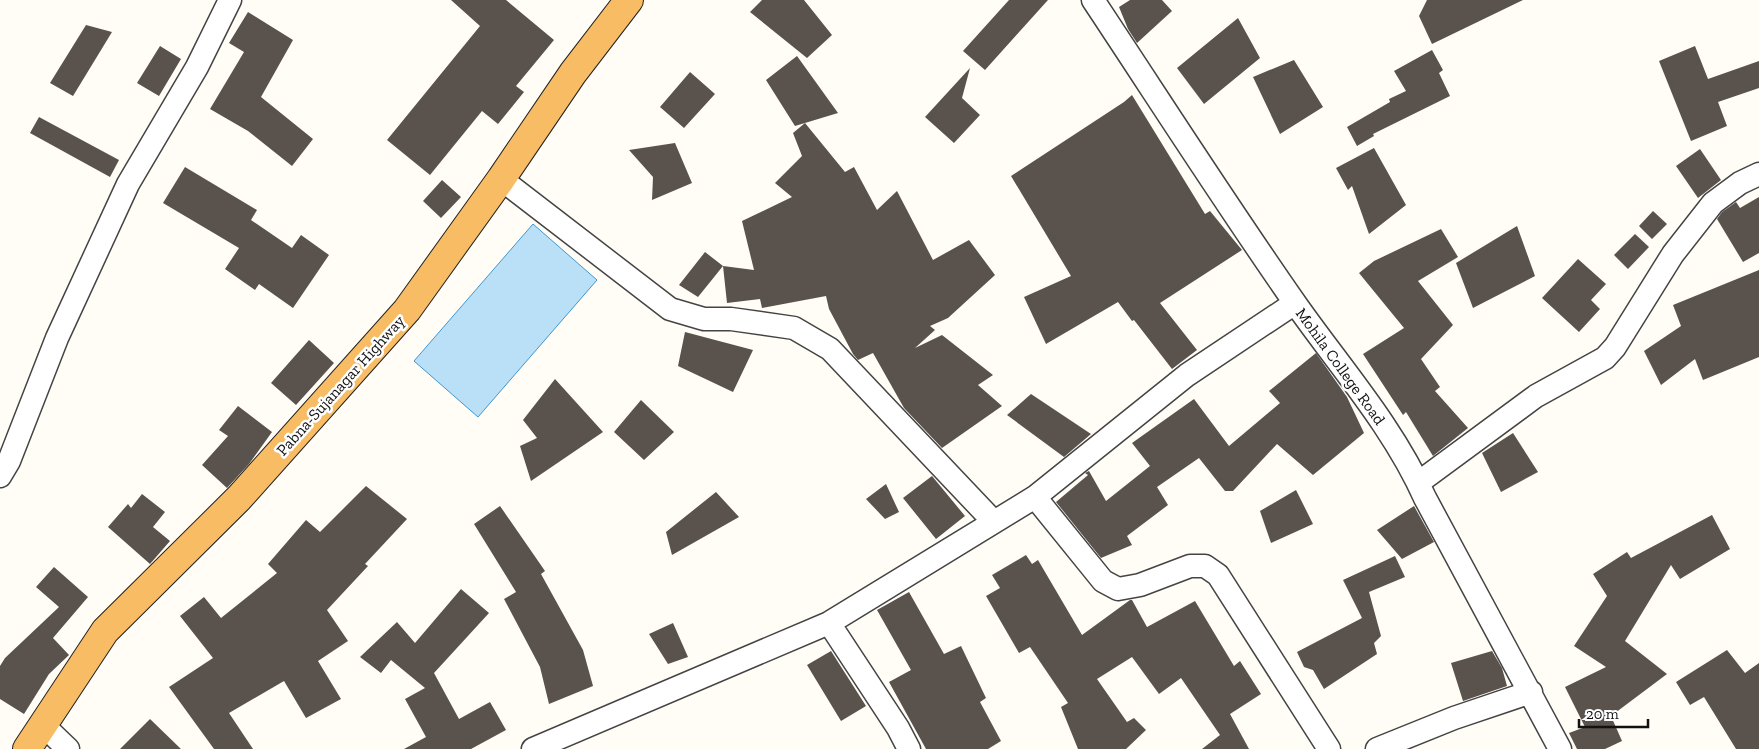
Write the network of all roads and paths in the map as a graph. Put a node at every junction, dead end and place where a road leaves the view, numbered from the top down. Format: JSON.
{"nodes":[{"id":1,"x":230,"y":0,"type":"edge"},
{"id":2,"x":629,"y":0,"type":"edge"},
{"id":3,"x":1092,"y":0,"type":"edge"},
{"id":4,"x":1759,"y":174,"type":"edge"},
{"id":5,"x":501,"y":179,"type":"junction"},
{"id":6,"x":1295,"y":302,"type":"junction"},
{"id":7,"x":0,"y":476,"type":"edge"},
{"id":8,"x":1418,"y":483,"type":"junction"},
{"id":9,"x":1035,"y":497,"type":"junction"},
{"id":10,"x":993,"y":522,"type":"junction"},
{"id":11,"x":829,"y":623,"type":"junction"},
{"id":12,"x":1531,"y":692,"type":"junction"},
{"id":13,"x":43,"y":725,"type":"junction"},
{"id":14,"x":28,"y":749,"type":"edge"},
{"id":15,"x":68,"y":749,"type":"edge"},
{"id":16,"x":533,"y":749,"type":"edge"},
{"id":17,"x":909,"y":749,"type":"edge"},
{"id":18,"x":1329,"y":749,"type":"edge"},
{"id":19,"x":1377,"y":749,"type":"edge"},
{"id":20,"x":1560,"y":749,"type":"edge"}],
"edges":[{"from":1,"to":7,"type":"street"},
{"from":2,"to":5,"type":"highway","name":"Pabna-Sujanagar Highway"},
{"from":3,"to":6,"type":"street","name":"Mohila College Road"},
{"from":4,"to":8,"type":"street"},
{"from":5,"to":10,"type":"street"},
{"from":5,"to":13,"type":"highway","name":"Pabna-Sujanagar Highway"},
{"from":6,"to":8,"type":"street","name":"Mohila College Road"},
{"from":6,"to":9,"type":"street"},
{"from":8,"to":12,"type":"street","name":"Mohila College Road"},
{"from":9,"to":10,"type":"street"},
{"from":9,"to":18,"type":"street"},
{"from":10,"to":11,"type":"street"},
{"from":11,"to":16,"type":"street"},
{"from":11,"to":17,"type":"street"},
{"from":12,"to":19,"type":"street"},
{"from":12,"to":20,"type":"street","name":"Mohila College Road"},
{"from":13,"to":14,"type":"highway","name":"Pabna-Sujanagar Highway"},
{"from":13,"to":15,"type":"street"}]}
